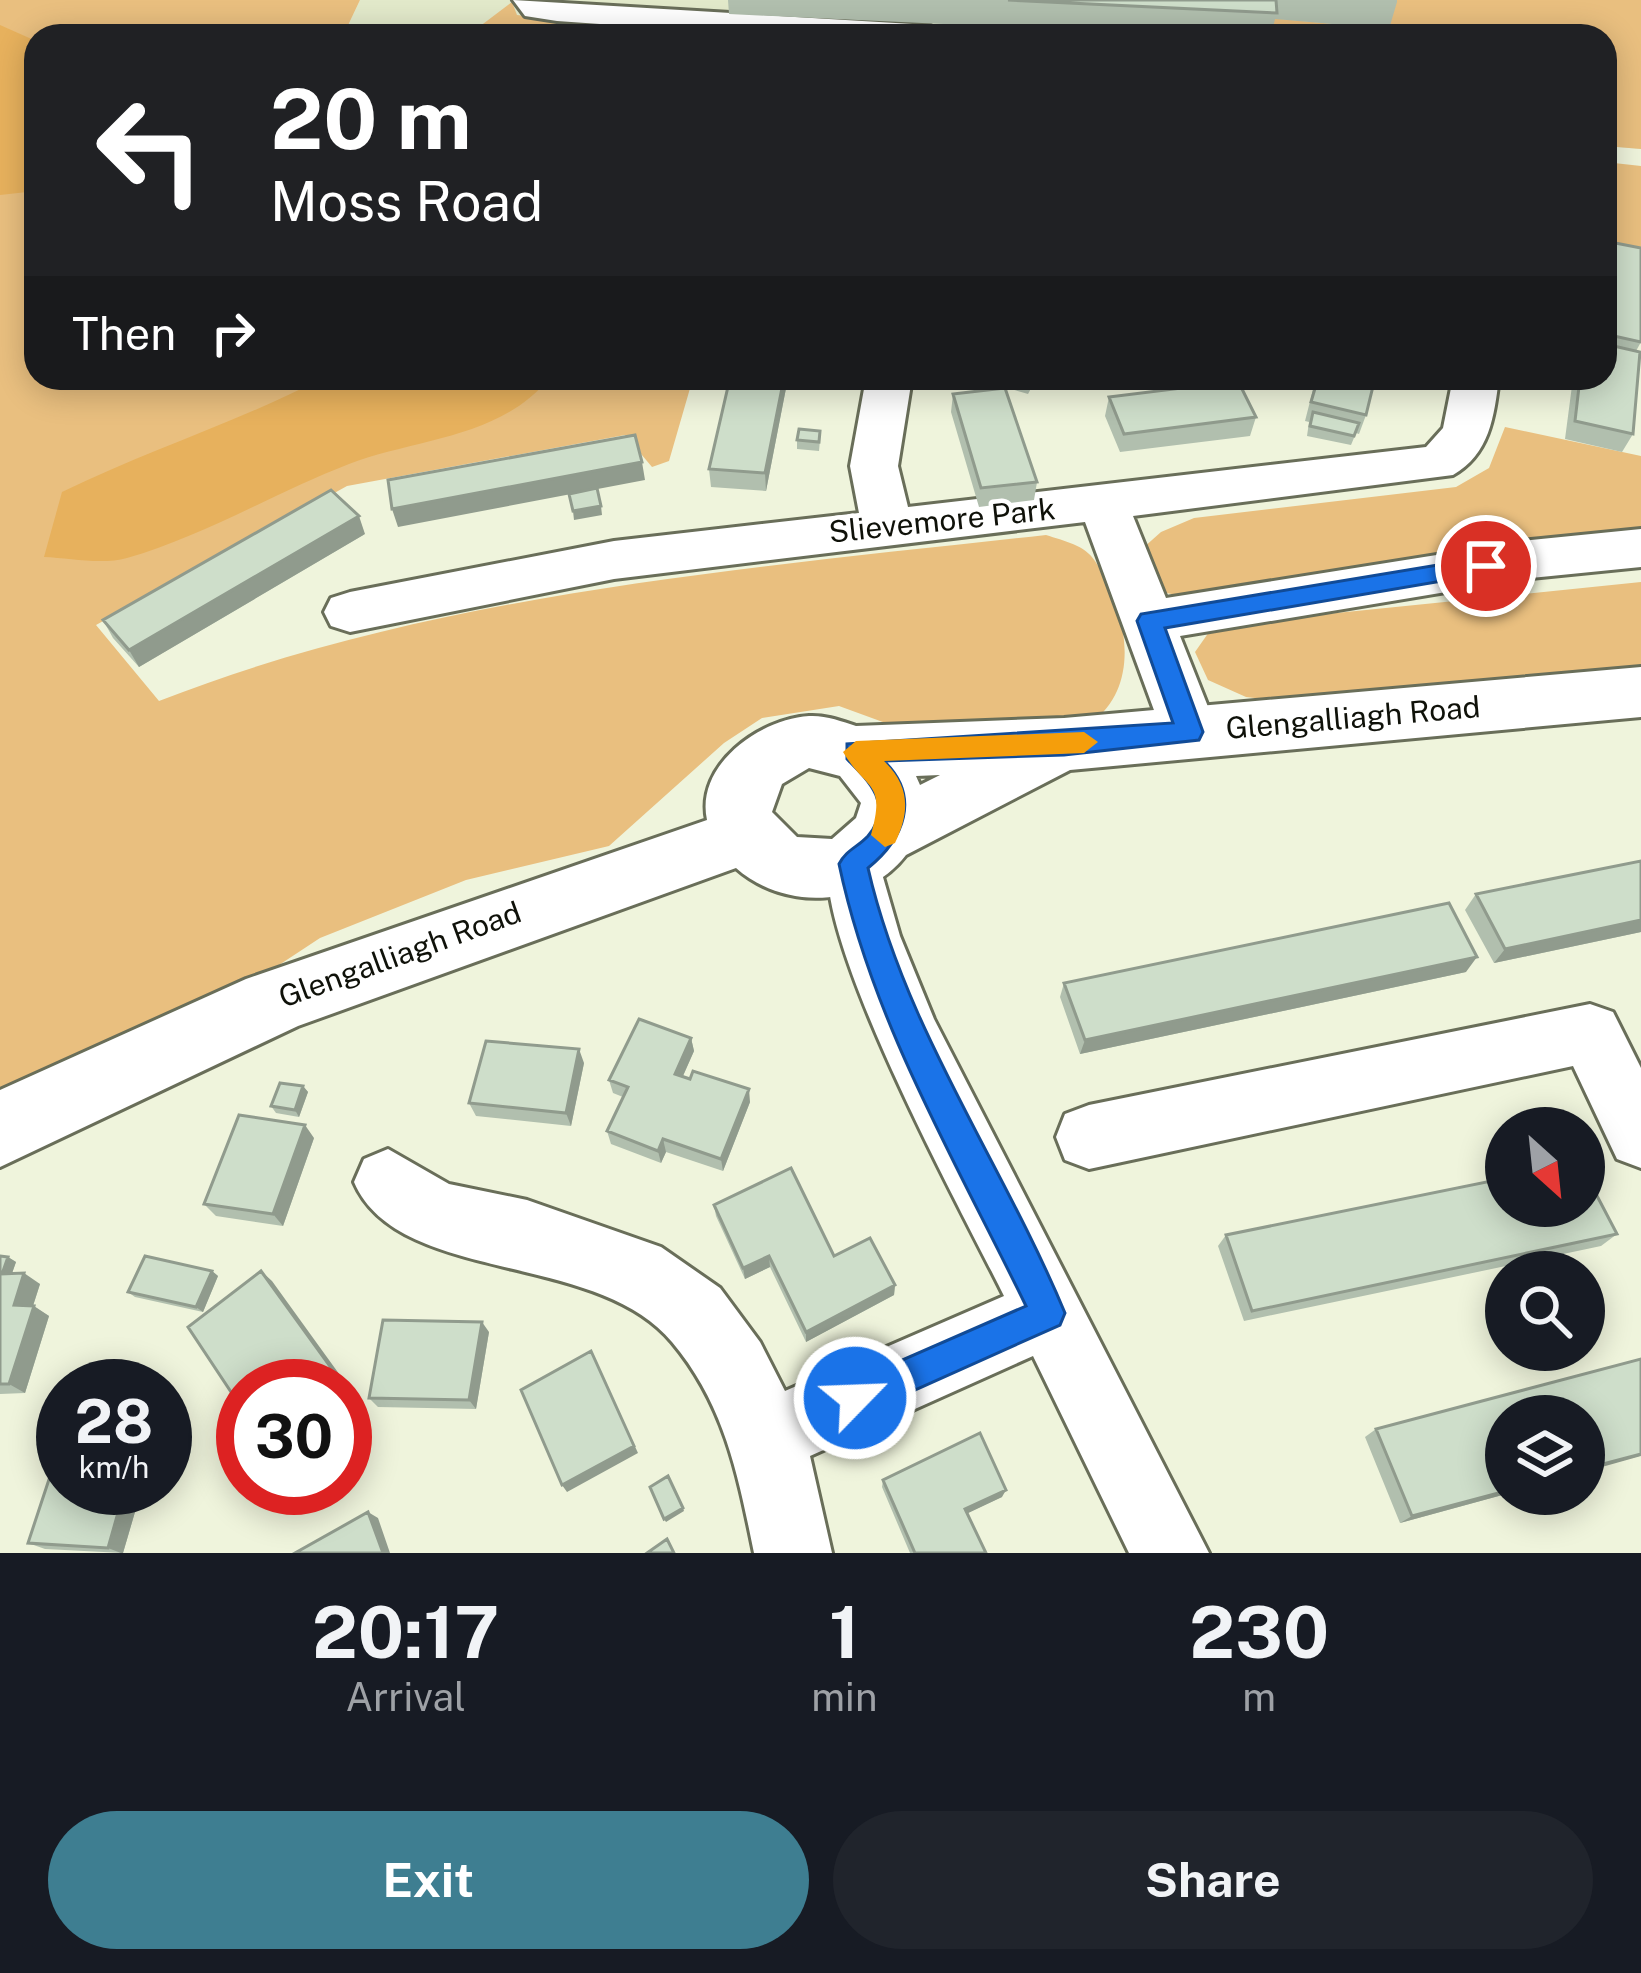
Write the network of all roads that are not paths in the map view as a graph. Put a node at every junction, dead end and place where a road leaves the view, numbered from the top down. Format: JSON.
{"nodes":[{"id":1,"x":531,"y":0,"type":"edge"},
{"id":2,"x":667,"y":9,"type":"edge"},
{"id":3,"x":813,"y":24,"type":"edge"},
{"id":4,"x":887,"y":390,"type":"edge"},
{"id":5,"x":1474,"y":390,"type":"edge"},
{"id":6,"x":1104,"y":505,"type":"junction"},
{"id":7,"x":887,"y":525,"type":"junction"},
{"id":8,"x":1641,"y":548,"type":"edge"},
{"id":9,"x":350,"y":612,"type":"dead end"},
{"id":10,"x":1150,"y":621,"type":"junction"},
{"id":11,"x":1641,"y":692,"type":"edge"},
{"id":12,"x":1190,"y":732,"type":"junction"},
{"id":13,"x":1064,"y":744,"type":"junction"},
{"id":14,"x":856,"y":752,"type":"junction"},
{"id":15,"x":745,"y":836,"type":"junction"},
{"id":16,"x":870,"y":848,"type":"junction"},
{"id":17,"x":1616,"y":1027,"type":"edge"},
{"id":18,"x":0,"y":1130,"type":"edge"},
{"id":19,"x":1641,"y":1136,"type":"edge"},
{"id":20,"x":1089,"y":1137,"type":"dead end"},
{"id":21,"x":388,"y":1182,"type":"dead end"},
{"id":22,"x":1048,"y":1313,"type":"junction"},
{"id":23,"x":768,"y":1436,"type":"junction"},
{"id":24,"x":793,"y":1553,"type":"edge"},
{"id":25,"x":1170,"y":1553,"type":"edge"}],
"edges":[{"from":1,"to":2,"type":"street"},
{"from":2,"to":3,"type":"street"},
{"from":4,"to":7,"type":"street"},
{"from":5,"to":6,"type":"street","name":"Slievemore Park"},
{"from":6,"to":7,"type":"street","name":"Slievemore Park"},
{"from":6,"to":10,"type":"street"},
{"from":7,"to":9,"type":"street","name":"Slievemore Park"},
{"from":8,"to":10,"type":"street"},
{"from":10,"to":12,"type":"street"},
{"from":11,"to":12,"type":"main road","name":"Glengalliagh Road"},
{"from":12,"to":13,"type":"main road","name":"Glengalliagh Road"},
{"from":13,"to":14,"type":"main road","name":"Glengalliagh Road"},
{"from":13,"to":16,"type":"main road","name":"Glengalliagh Road"},
{"from":14,"to":15,"type":"main road"},
{"from":14,"to":16,"type":"main road"},
{"from":15,"to":16,"type":"main road"},
{"from":15,"to":18,"type":"main road","name":"Glengalliagh Road"},
{"from":16,"to":22,"type":"street"},
{"from":17,"to":19,"type":"street"},
{"from":17,"to":20,"type":"street"},
{"from":21,"to":23,"type":"street"},
{"from":22,"to":23,"type":"street"},
{"from":22,"to":25,"type":"street"},
{"from":23,"to":24,"type":"street"}]}
